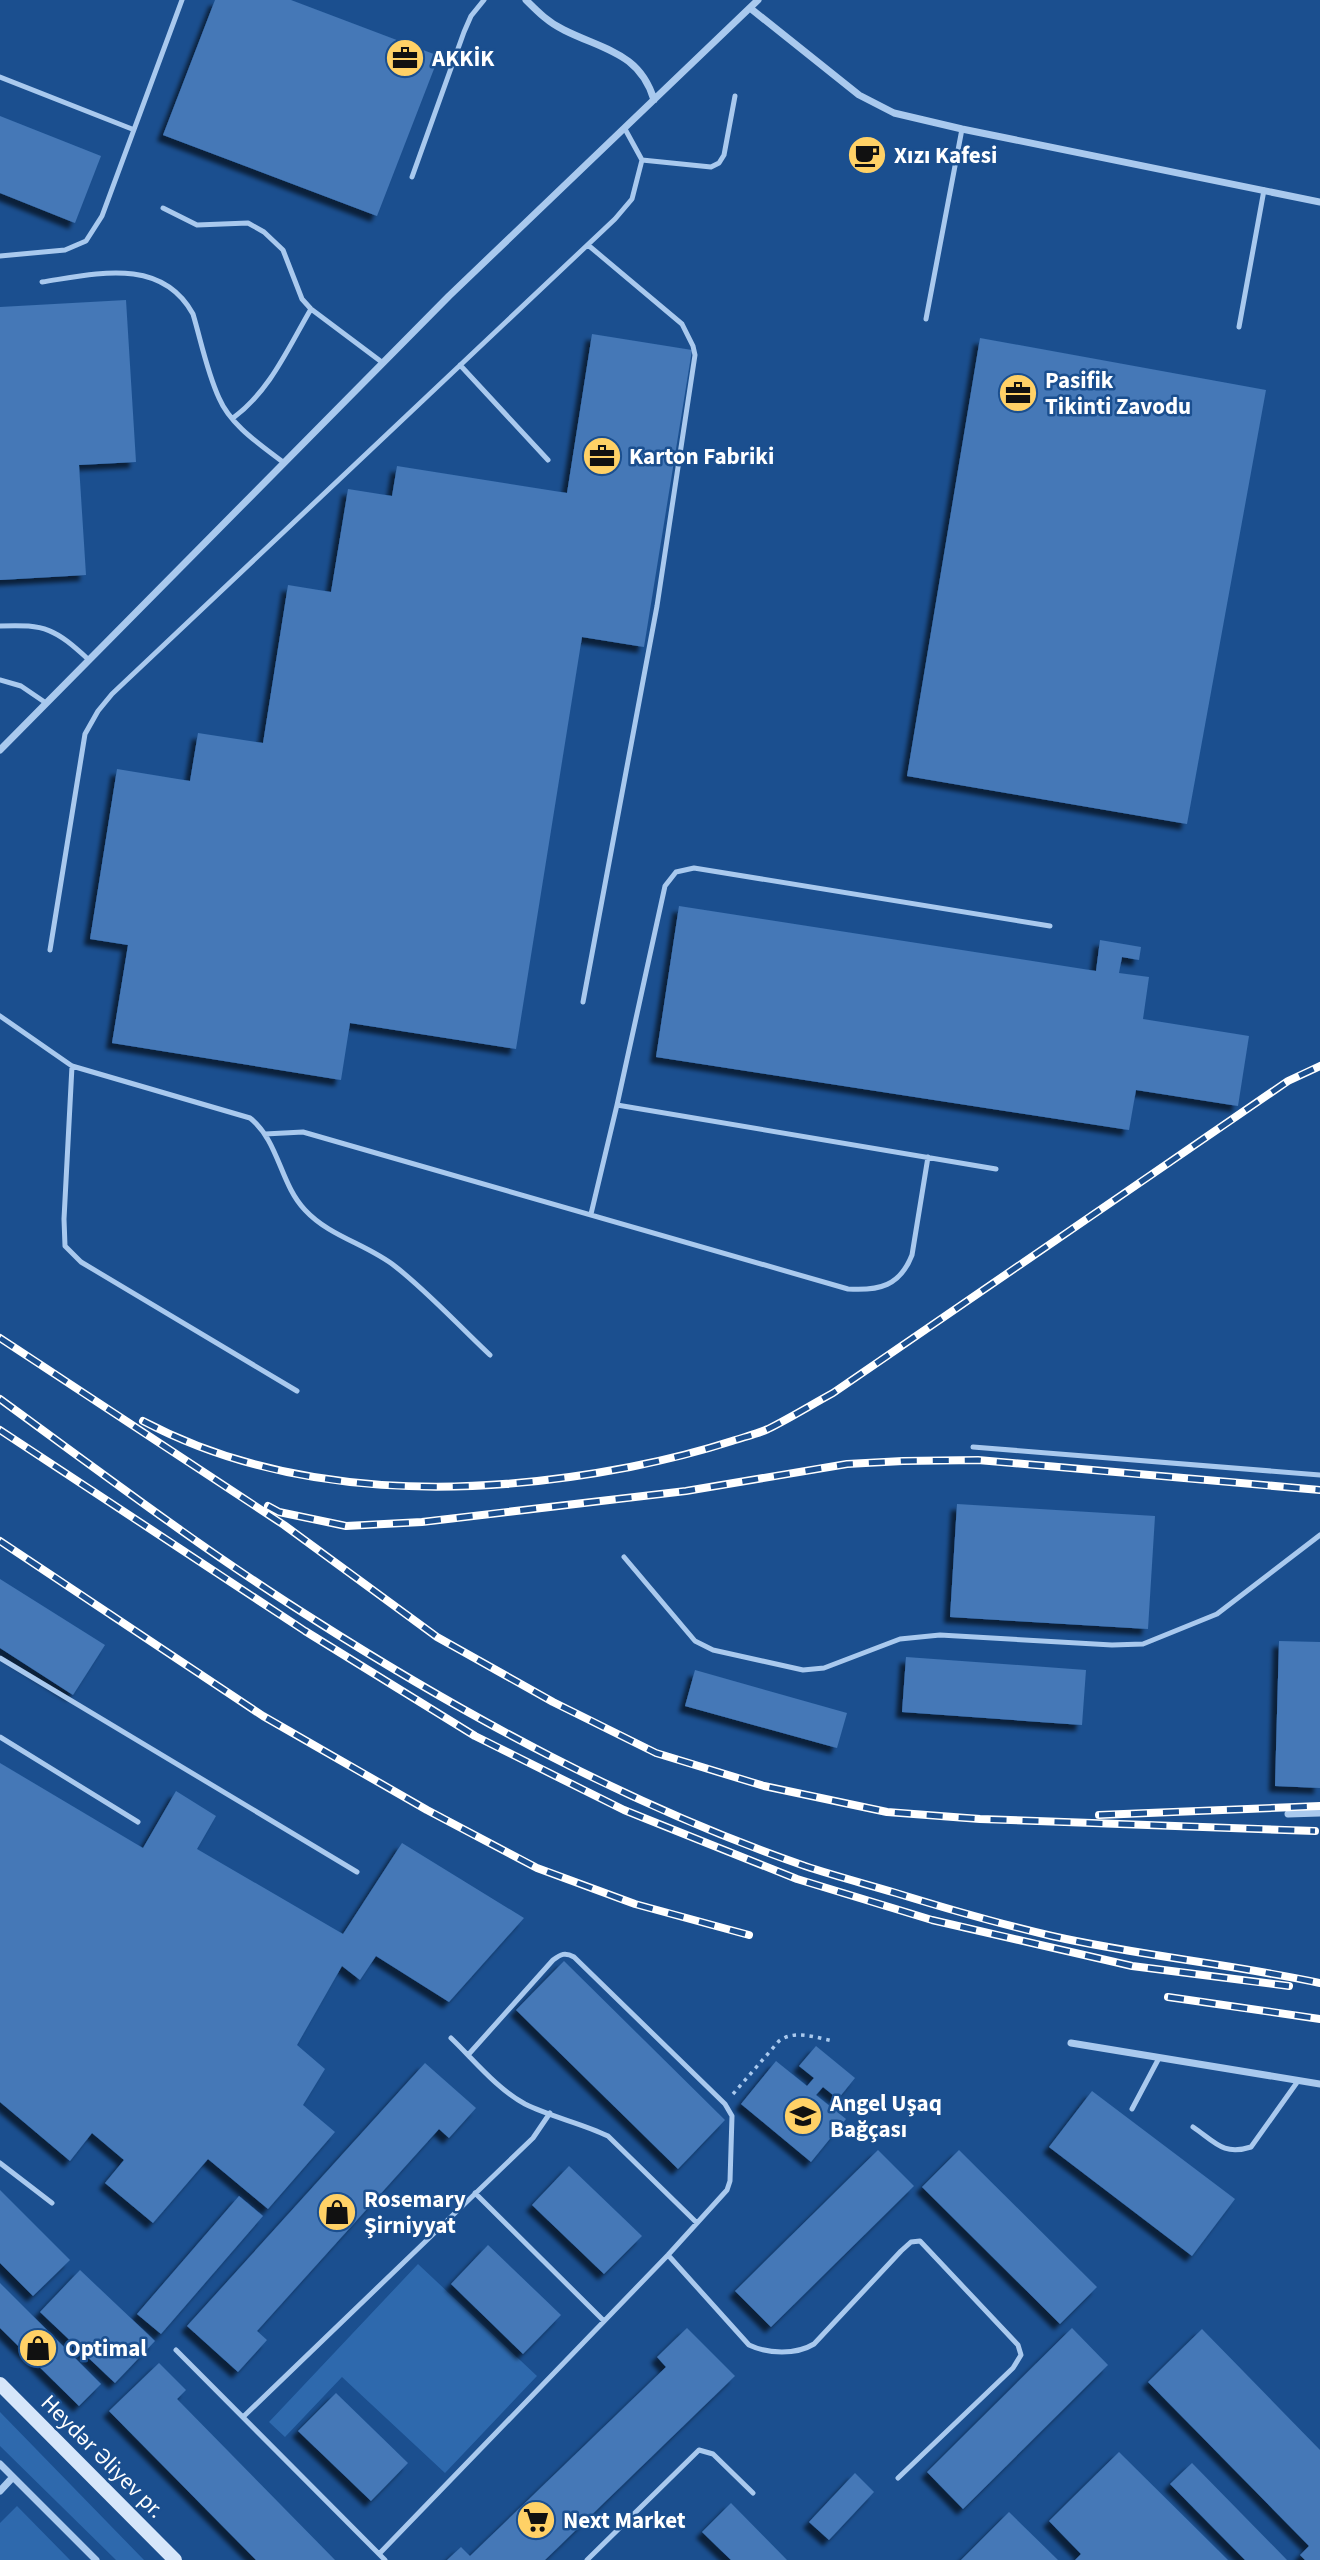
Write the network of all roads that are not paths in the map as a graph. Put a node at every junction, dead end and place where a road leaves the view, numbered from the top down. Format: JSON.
{"nodes":[{"id":1,"x":182,"y":0,"type":"edge"},
{"id":2,"x":484,"y":0,"type":"edge"},
{"id":3,"x":526,"y":0,"type":"edge"},
{"id":4,"x":758,"y":0,"type":"edge"},
{"id":5,"x":750,"y":8,"type":"junction"},
{"id":6,"x":0,"y":77,"type":"edge"},
{"id":7,"x":735,"y":96,"type":"dead end"},
{"id":8,"x":654,"y":100,"type":"junction"},
{"id":9,"x":132,"y":129,"type":"junction"},
{"id":10,"x":625,"y":130,"type":"junction"},
{"id":11,"x":962,"y":130,"type":"junction"},
{"id":12,"x":642,"y":160,"type":"junction"},
{"id":13,"x":412,"y":177,"type":"dead end"},
{"id":14,"x":1264,"y":190,"type":"junction"},
{"id":15,"x":1320,"y":202,"type":"edge"},
{"id":16,"x":163,"y":208,"type":"dead end"},
{"id":17,"x":588,"y":245,"type":"junction"},
{"id":18,"x":0,"y":256,"type":"edge"},
{"id":19,"x":42,"y":282,"type":"dead end"},
{"id":20,"x":311,"y":309,"type":"junction"},
{"id":21,"x":926,"y":319,"type":"dead end"},
{"id":22,"x":1239,"y":327,"type":"dead end"},
{"id":23,"x":383,"y":363,"type":"junction"},
{"id":24,"x":460,"y":365,"type":"junction"},
{"id":25,"x":233,"y":418,"type":"junction"},
{"id":26,"x":548,"y":460,"type":"dead end"},
{"id":27,"x":284,"y":463,"type":"junction"},
{"id":28,"x":0,"y":626,"type":"edge"},
{"id":29,"x":89,"y":660,"type":"junction"},
{"id":30,"x":0,"y":680,"type":"edge"},
{"id":31,"x":46,"y":703,"type":"junction"},
{"id":32,"x":0,"y":750,"type":"edge"},
{"id":33,"x":1050,"y":926,"type":"dead end"},
{"id":34,"x":50,"y":950,"type":"dead end"},
{"id":35,"x":583,"y":1002,"type":"dead end"},
{"id":36,"x":0,"y":1016,"type":"edge"},
{"id":37,"x":72,"y":1066,"type":"junction"},
{"id":38,"x":617,"y":1105,"type":"junction"},
{"id":39,"x":265,"y":1134,"type":"junction"},
{"id":40,"x":928,"y":1157,"type":"junction"},
{"id":41,"x":996,"y":1169,"type":"dead end"},
{"id":42,"x":591,"y":1213,"type":"junction"},
{"id":43,"x":491,"y":1355,"type":"dead end"},
{"id":44,"x":298,"y":1391,"type":"dead end"},
{"id":45,"x":973,"y":1447,"type":"dead end"},
{"id":46,"x":1320,"y":1475,"type":"edge"},
{"id":47,"x":1320,"y":1535,"type":"edge"},
{"id":48,"x":624,"y":1557,"type":"dead end"},
{"id":49,"x":0,"y":1658,"type":"edge"},
{"id":50,"x":0,"y":1737,"type":"edge"},
{"id":51,"x":1320,"y":1813,"type":"edge"},
{"id":52,"x":1288,"y":1814,"type":"dead end"},
{"id":53,"x":138,"y":1822,"type":"dead end"},
{"id":54,"x":357,"y":1872,"type":"dead end"},
{"id":55,"x":450,"y":2038,"type":"dead end"},
{"id":56,"x":1071,"y":2043,"type":"dead end"},
{"id":57,"x":468,"y":2055,"type":"junction"},
{"id":58,"x":1159,"y":2058,"type":"junction"},
{"id":59,"x":1298,"y":2081,"type":"junction"},
{"id":60,"x":1320,"y":2084,"type":"edge"},
{"id":61,"x":1132,"y":2109,"type":"dead end"},
{"id":62,"x":550,"y":2113,"type":"junction"},
{"id":63,"x":1193,"y":2127,"type":"dead end"},
{"id":64,"x":0,"y":2163,"type":"edge"},
{"id":65,"x":475,"y":2193,"type":"junction"},
{"id":66,"x":52,"y":2203,"type":"dead end"},
{"id":67,"x":697,"y":2223,"type":"junction"},
{"id":68,"x":668,"y":2255,"type":"junction"},
{"id":69,"x":604,"y":2321,"type":"junction"},
{"id":70,"x":176,"y":2350,"type":"dead end"},
{"id":71,"x":0,"y":2384,"type":"edge"},
{"id":72,"x":243,"y":2417,"type":"junction"},
{"id":73,"x":0,"y":2464,"type":"edge"},
{"id":74,"x":13,"y":2477,"type":"junction"},
{"id":75,"x":898,"y":2478,"type":"dead end"},
{"id":76,"x":0,"y":2491,"type":"edge"},
{"id":77,"x":753,"y":2493,"type":"dead end"},
{"id":78,"x":379,"y":2554,"type":"junction"},
{"id":79,"x":96,"y":2560,"type":"edge"},
{"id":80,"x":175,"y":2560,"type":"edge"},
{"id":81,"x":385,"y":2560,"type":"edge"},
{"id":82,"x":587,"y":2560,"type":"edge"}],
"edges":[{"from":1,"to":9,"type":"lane"},
{"from":2,"to":13,"type":"lane"},
{"from":3,"to":8,"type":"street"},
{"from":4,"to":5,"type":"street"},
{"from":5,"to":8,"type":"street"},
{"from":5,"to":11,"type":"street"},
{"from":6,"to":9,"type":"lane"},
{"from":7,"to":12,"type":"lane"},
{"from":8,"to":10,"type":"street"},
{"from":9,"to":18,"type":"lane"},
{"from":10,"to":12,"type":"lane"},
{"from":10,"to":23,"type":"street"},
{"from":11,"to":14,"type":"street"},
{"from":11,"to":21,"type":"lane"},
{"from":12,"to":17,"type":"lane"},
{"from":14,"to":15,"type":"street"},
{"from":14,"to":22,"type":"lane"},
{"from":16,"to":20,"type":"lane"},
{"from":17,"to":24,"type":"lane"},
{"from":17,"to":35,"type":"lane"},
{"from":19,"to":25,"type":"lane"},
{"from":20,"to":23,"type":"lane"},
{"from":20,"to":25,"type":"lane"},
{"from":23,"to":27,"type":"street"},
{"from":24,"to":26,"type":"lane"},
{"from":24,"to":34,"type":"lane"},
{"from":25,"to":27,"type":"lane"},
{"from":27,"to":29,"type":"street"},
{"from":28,"to":29,"type":"lane"},
{"from":29,"to":31,"type":"street"},
{"from":30,"to":31,"type":"lane"},
{"from":31,"to":32,"type":"street"},
{"from":33,"to":38,"type":"lane"},
{"from":36,"to":37,"type":"lane"},
{"from":37,"to":39,"type":"lane"},
{"from":37,"to":44,"type":"lane"},
{"from":38,"to":40,"type":"lane"},
{"from":38,"to":42,"type":"lane"},
{"from":39,"to":42,"type":"lane"},
{"from":39,"to":43,"type":"lane"},
{"from":40,"to":41,"type":"lane"},
{"from":40,"to":42,"type":"lane"},
{"from":45,"to":46,"type":"lane"},
{"from":47,"to":48,"type":"lane"},
{"from":49,"to":54,"type":"lane"},
{"from":50,"to":53,"type":"lane"},
{"from":51,"to":52,"type":"street"},
{"from":55,"to":57,"type":"lane"},
{"from":56,"to":58,"type":"street"},
{"from":57,"to":62,"type":"lane"},
{"from":57,"to":67,"type":"lane"},
{"from":58,"to":59,"type":"street"},
{"from":58,"to":61,"type":"lane"},
{"from":59,"to":60,"type":"street"},
{"from":59,"to":63,"type":"lane"},
{"from":62,"to":65,"type":"lane"},
{"from":62,"to":67,"type":"lane"},
{"from":64,"to":66,"type":"lane"},
{"from":65,"to":69,"type":"lane"},
{"from":65,"to":72,"type":"lane"},
{"from":67,"to":68,"type":"lane"},
{"from":68,"to":69,"type":"lane"},
{"from":68,"to":75,"type":"lane"},
{"from":69,"to":78,"type":"lane"},
{"from":70,"to":72,"type":"lane"},
{"from":71,"to":80,"type":"main road","name":"Heydər Əliyev pr."},
{"from":72,"to":78,"type":"lane"},
{"from":73,"to":74,"type":"street"},
{"from":74,"to":76,"type":"street"},
{"from":74,"to":79,"type":"street"},
{"from":77,"to":82,"type":"lane"},
{"from":78,"to":81,"type":"lane"}]}
